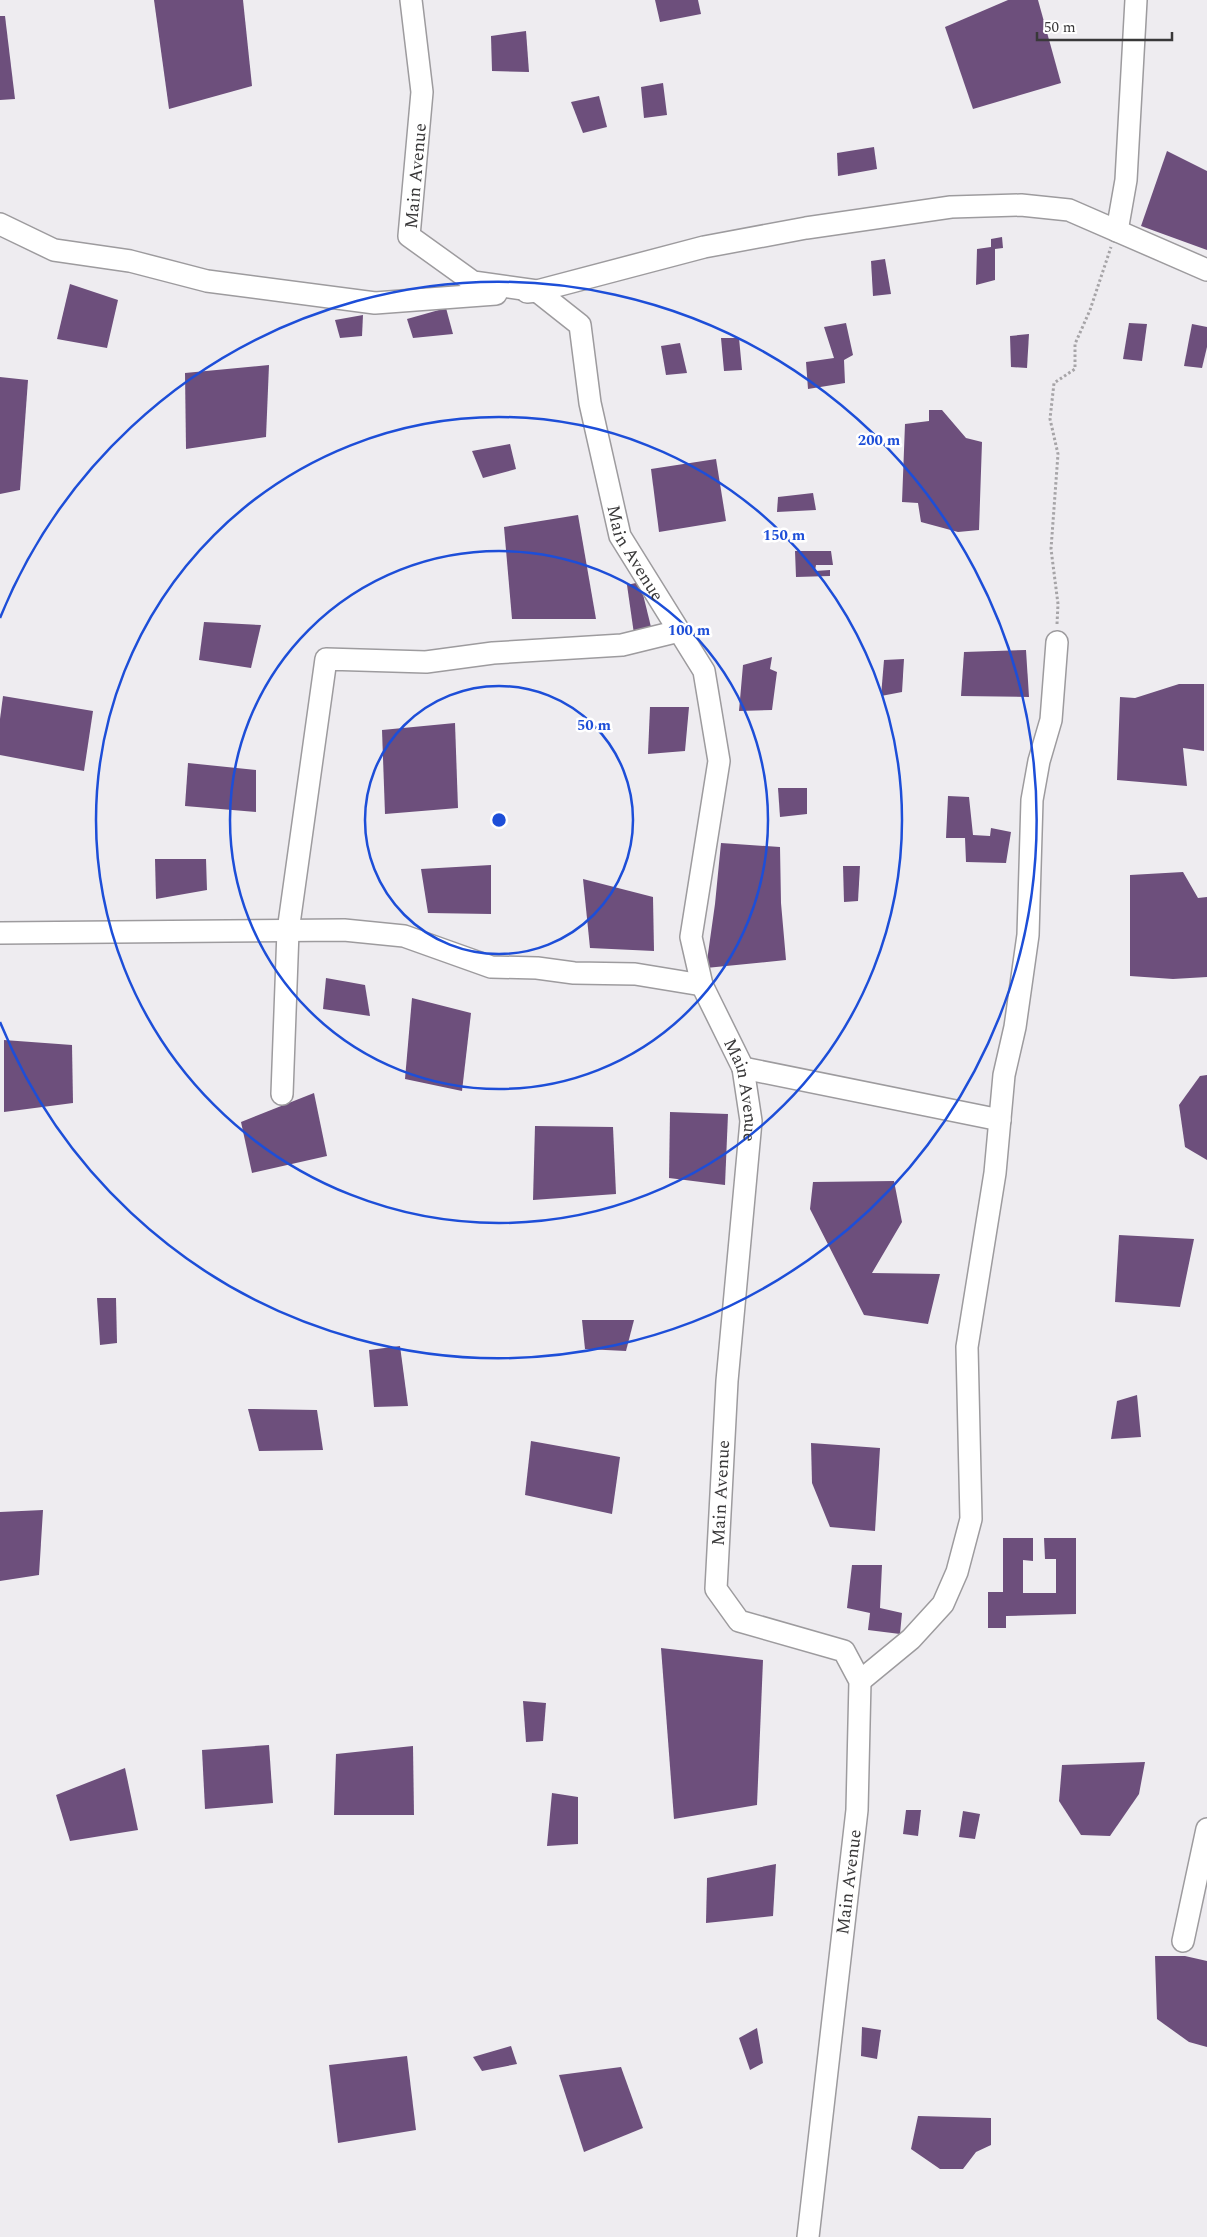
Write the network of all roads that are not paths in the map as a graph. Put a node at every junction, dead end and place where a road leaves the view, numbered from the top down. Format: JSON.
{"nodes":[{"id":1,"x":411,"y":0,"type":"edge"},
{"id":2,"x":1136,"y":0,"type":"edge"},
{"id":3,"x":0,"y":224,"type":"edge"},
{"id":4,"x":1117,"y":231,"type":"junction"},
{"id":5,"x":1207,"y":270,"type":"edge"},
{"id":6,"x":537,"y":292,"type":"junction"},
{"id":7,"x":679,"y":630,"type":"junction"},
{"id":8,"x":1057,"y":642,"type":"road end"},
{"id":9,"x":288,"y":931,"type":"junction"},
{"id":10,"x":0,"y":933,"type":"edge"},
{"id":11,"x":702,"y":985,"type":"junction"},
{"id":12,"x":743,"y":1068,"type":"junction"},
{"id":13,"x":282,"y":1094,"type":"dead end"},
{"id":14,"x":1000,"y":1120,"type":"junction"},
{"id":15,"x":860,"y":1681,"type":"junction"},
{"id":16,"x":1207,"y":1829,"type":"edge"},
{"id":17,"x":1183,"y":1941,"type":"dead end"},
{"id":18,"x":808,"y":2237,"type":"edge"}],
"edges":[{"from":1,"to":6,"type":"street","name":"Main Avenue"},
{"from":2,"to":4,"type":"street"},
{"from":3,"to":6,"type":"street"},
{"from":4,"to":5,"type":"street"},
{"from":4,"to":6,"type":"street"},
{"from":6,"to":7,"type":"street","name":"Main Avenue"},
{"from":7,"to":9,"type":"street"},
{"from":7,"to":11,"type":"street","name":"Main Avenue"},
{"from":8,"to":14,"type":"street"},
{"from":9,"to":10,"type":"street"},
{"from":9,"to":11,"type":"street"},
{"from":9,"to":13,"type":"street"},
{"from":11,"to":12,"type":"street","name":"Main Avenue"},
{"from":12,"to":14,"type":"street"},
{"from":12,"to":15,"type":"street","name":"Main Avenue"},
{"from":14,"to":15,"type":"street"},
{"from":15,"to":18,"type":"street","name":"Main Avenue"},
{"from":16,"to":17,"type":"street"}]}
